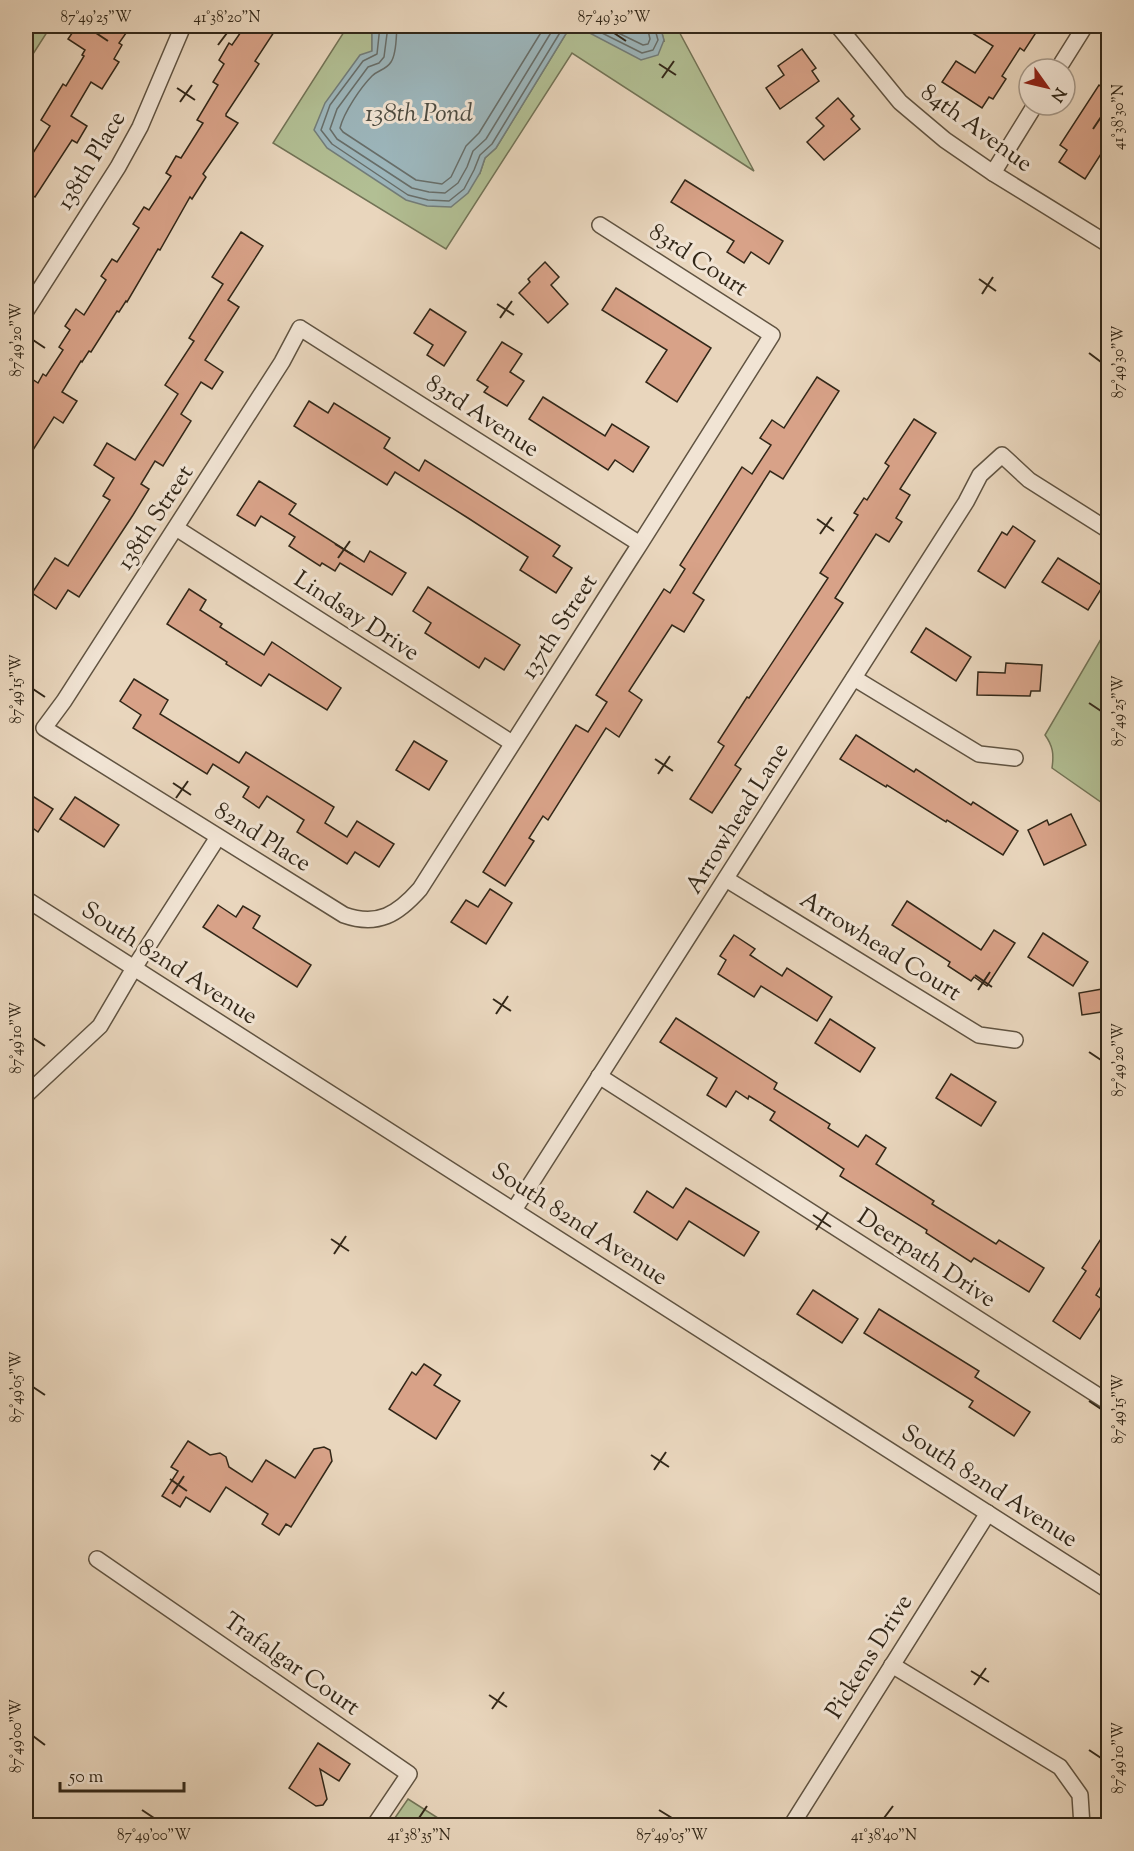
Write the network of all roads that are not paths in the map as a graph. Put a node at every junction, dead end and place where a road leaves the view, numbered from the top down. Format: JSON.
{"nodes":[{"id":1,"x":183,"y":26,"type":"edge"},
{"id":2,"x":838,"y":26,"type":"edge"},
{"id":3,"x":1084,"y":26,"type":"edge"},
{"id":4,"x":1065,"y":57,"type":"edge"},
{"id":5,"x":1027,"y":117,"type":"edge"},
{"id":6,"x":993,"y":172,"type":"junction"},
{"id":7,"x":600,"y":225,"type":"dead end"},
{"id":8,"x":1108,"y":244,"type":"edge"},
{"id":9,"x":26,"y":311,"type":"edge"},
{"id":10,"x":300,"y":328,"type":"joint"},
{"id":11,"x":772,"y":335,"type":"joint"},
{"id":12,"x":1106,"y":523,"type":"edge"},
{"id":13,"x":176,"y":528,"type":"junction"},
{"id":14,"x":640,"y":544,"type":"junction"},
{"id":15,"x":854,"y":678,"type":"junction"},
{"id":16,"x":44,"y":728,"type":"joint"},
{"id":17,"x":512,"y":744,"type":"junction"},
{"id":18,"x":1015,"y":758,"type":"dead end"},
{"id":19,"x":219,"y":837,"type":"junction"},
{"id":20,"x":726,"y":879,"type":"junction"},
{"id":21,"x":26,"y":899,"type":"edge"},
{"id":22,"x":367,"y":920,"type":"joint"},
{"id":23,"x":134,"y":968,"type":"junction"},
{"id":24,"x":1015,"y":1040,"type":"dead end"},
{"id":25,"x":599,"y":1077,"type":"junction"},
{"id":26,"x":26,"y":1095,"type":"edge"},
{"id":27,"x":514,"y":1210,"type":"junction"},
{"id":28,"x":1106,"y":1396,"type":"edge"},
{"id":29,"x":988,"y":1513,"type":"junction"},
{"id":30,"x":97,"y":1558,"type":"dead end"},
{"id":31,"x":1108,"y":1590,"type":"edge"},
{"id":32,"x":892,"y":1665,"type":"junction"},
{"id":33,"x":375,"y":1826,"type":"edge"},
{"id":34,"x":791,"y":1826,"type":"edge"},
{"id":35,"x":1082,"y":1826,"type":"edge"}],
"edges":[{"from":1,"to":9,"type":"street","name":"138th Place"},
{"from":2,"to":6,"type":"street","name":"84th Avenue"},
{"from":3,"to":4,"type":"street"},
{"from":5,"to":6,"type":"street"},
{"from":6,"to":8,"type":"street","name":"84th Avenue"},
{"from":7,"to":11,"type":"street","name":"83rd Court"},
{"from":10,"to":13,"type":"street","name":"138th Street"},
{"from":10,"to":14,"type":"street","name":"83rd Avenue"},
{"from":11,"to":14,"type":"street","name":"137th Street"},
{"from":12,"to":15,"type":"street","name":"Arrowhead Lane"},
{"from":13,"to":16,"type":"street","name":"138th Street"},
{"from":13,"to":17,"type":"street","name":"Lindsay Drive"},
{"from":14,"to":17,"type":"street","name":"137th Street"},
{"from":15,"to":18,"type":"street"},
{"from":15,"to":20,"type":"street","name":"Arrowhead Lane"},
{"from":16,"to":19,"type":"street","name":"82nd Place"},
{"from":17,"to":22,"type":"street","name":"137th Street"},
{"from":19,"to":22,"type":"street","name":"82nd Place"},
{"from":19,"to":23,"type":"street"},
{"from":20,"to":24,"type":"street","name":"Arrowhead Court"},
{"from":20,"to":25,"type":"street","name":"Arrowhead Lane"},
{"from":21,"to":23,"type":"street","name":"South 82nd Avenue"},
{"from":23,"to":26,"type":"street"},
{"from":23,"to":27,"type":"street","name":"South 82nd Avenue"},
{"from":25,"to":27,"type":"street","name":"Arrowhead Lane"},
{"from":25,"to":28,"type":"street","name":"Deerpath Drive"},
{"from":27,"to":29,"type":"street","name":"South 82nd Avenue"},
{"from":29,"to":31,"type":"street","name":"South 82nd Avenue"},
{"from":29,"to":32,"type":"street","name":"Pickens Drive"},
{"from":30,"to":33,"type":"street","name":"Trafalgar Court"},
{"from":32,"to":34,"type":"street","name":"Pickens Drive"},
{"from":32,"to":35,"type":"street"}]}
